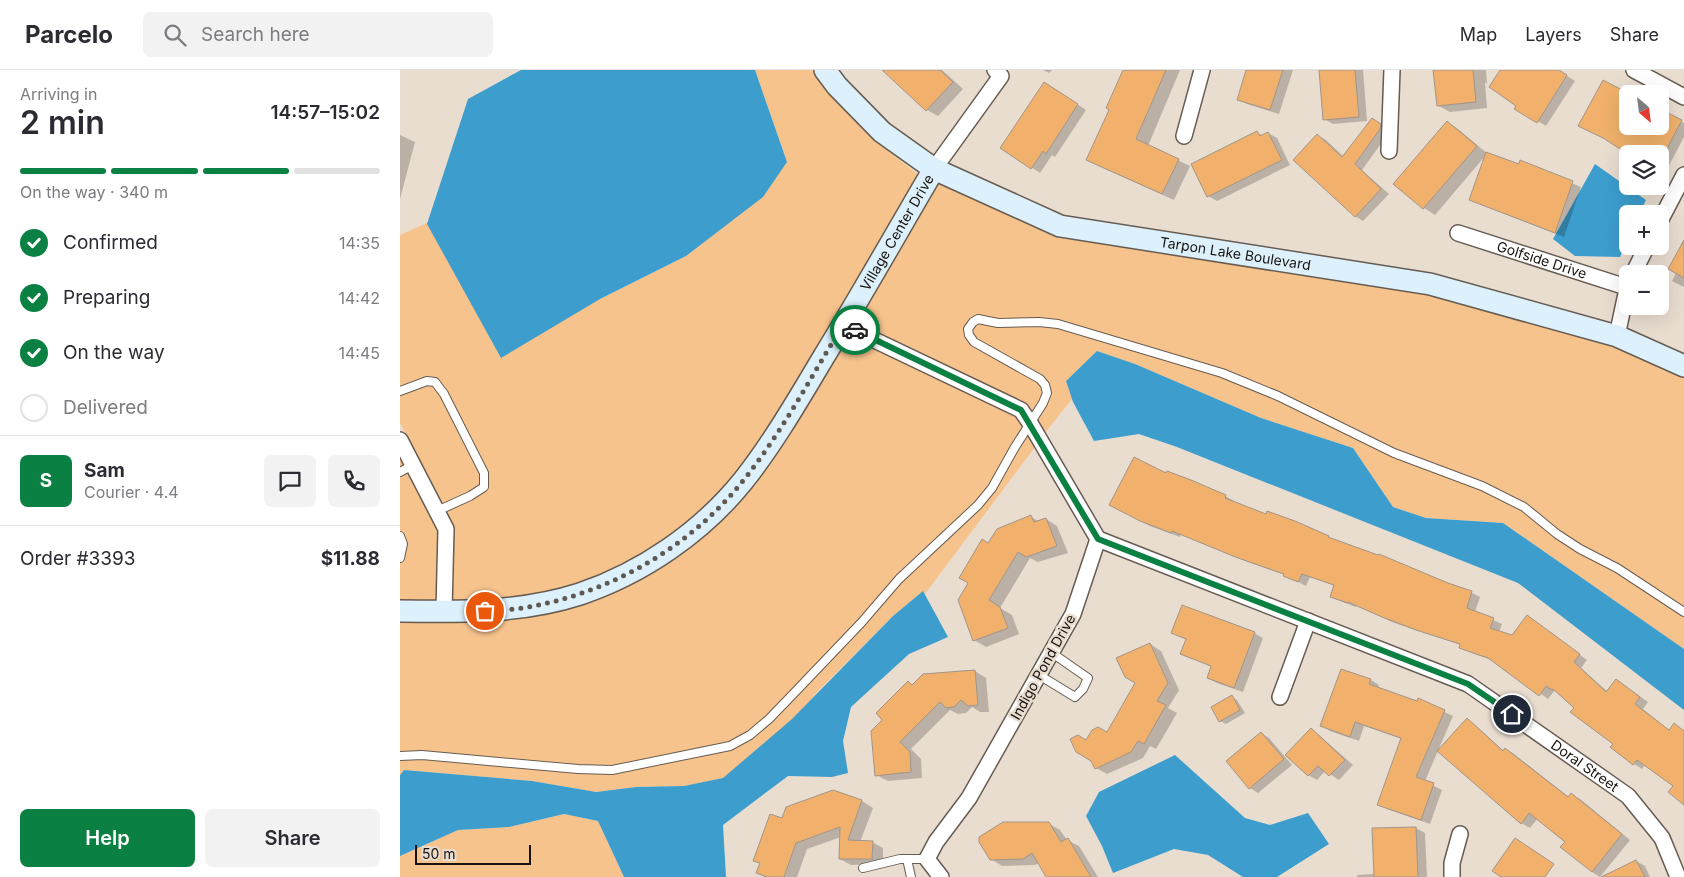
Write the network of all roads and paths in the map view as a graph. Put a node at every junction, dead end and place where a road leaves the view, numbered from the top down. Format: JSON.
{"nodes":[{"id":1,"x":825,"y":70,"type":"edge"},
{"id":2,"x":995,"y":70,"type":"edge"},
{"id":3,"x":1202,"y":70,"type":"edge"},
{"id":4,"x":1392,"y":70,"type":"edge"},
{"id":5,"x":1634,"y":70,"type":"edge"},
{"id":6,"x":1684,"y":97,"type":"edge"},
{"id":7,"x":1184,"y":136,"type":"dead end"},
{"id":8,"x":1389,"y":152,"type":"dead end"},
{"id":9,"x":934,"y":169,"type":"junction"},
{"id":10,"x":1684,"y":175,"type":"edge"},
{"id":11,"x":1668,"y":205,"type":"edge"},
{"id":12,"x":1458,"y":233,"type":"dead end"},
{"id":13,"x":1619,"y":284,"type":"edge"},
{"id":14,"x":1621,"y":315,"type":"edge"},
{"id":15,"x":843,"y":325,"type":"junction"},
{"id":16,"x":1617,"y":336,"type":"junction"},
{"id":17,"x":1684,"y":366,"type":"edge"},
{"id":18,"x":400,"y":391,"type":"edge"},
{"id":19,"x":1030,"y":423,"type":"junction"},
{"id":20,"x":400,"y":440,"type":"edge"},
{"id":21,"x":406,"y":468,"type":"edge"},
{"id":22,"x":437,"y":511,"type":"junction"},
{"id":23,"x":400,"y":536,"type":"edge"},
{"id":24,"x":1098,"y":539,"type":"junction"},
{"id":25,"x":400,"y":558,"type":"edge"},
{"id":26,"x":400,"y":611,"type":"edge"},
{"id":27,"x":444,"y":612,"type":"junction"},
{"id":28,"x":1684,"y":612,"type":"edge"},
{"id":29,"x":1308,"y":620,"type":"junction"},
{"id":30,"x":1052,"y":653,"type":"junction"},
{"id":31,"x":1039,"y":675,"type":"junction"},
{"id":32,"x":1280,"y":697,"type":"dead end"},
{"id":33,"x":400,"y":756,"type":"edge"},
{"id":34,"x":1460,"y":834,"type":"dead end"},
{"id":35,"x":907,"y":859,"type":"junction"},
{"id":36,"x":927,"y":859,"type":"junction"},
{"id":37,"x":863,"y":868,"type":"dead end"},
{"id":38,"x":911,"y":877,"type":"edge"},
{"id":39,"x":941,"y":877,"type":"edge"},
{"id":40,"x":1452,"y":877,"type":"edge"},
{"id":41,"x":1678,"y":877,"type":"edge"}],
"edges":[{"from":1,"to":9,"type":"street","name":"Tarpon Lake Boulevard"},
{"from":2,"to":9,"type":"street"},
{"from":3,"to":7,"type":"street"},
{"from":4,"to":8,"type":"street"},
{"from":5,"to":6,"type":"street"},
{"from":9,"to":15,"type":"street","name":"Village Center Drive"},
{"from":9,"to":16,"type":"street","name":"Tarpon Lake Boulevard"},
{"from":10,"to":11,"type":"street"},
{"from":12,"to":13,"type":"street","name":"Golfside Drive"},
{"from":14,"to":16,"type":"street"},
{"from":15,"to":19,"type":"street"},
{"from":15,"to":27,"type":"street","name":"Village Center Drive"},
{"from":16,"to":17,"type":"street","name":"Tarpon Lake Boulevard"},
{"from":18,"to":22,"type":"lane"},
{"from":19,"to":24,"type":"street"},
{"from":19,"to":28,"type":"lane"},
{"from":19,"to":33,"type":"lane"},
{"from":20,"to":21,"type":"street"},
{"from":21,"to":22,"type":"street"},
{"from":22,"to":27,"type":"street"},
{"from":23,"to":25,"type":"lane"},
{"from":24,"to":29,"type":"street","name":"Doral Street"},
{"from":24,"to":30,"type":"street","name":"Indigo Pond Drive"},
{"from":26,"to":27,"type":"street","name":"Village Center Drive"},
{"from":29,"to":32,"type":"street"},
{"from":29,"to":41,"type":"street","name":"Doral Street"},
{"from":30,"to":31,"type":"street","name":"Indigo Pond Drive"},
{"from":30,"to":31,"type":"lane"},
{"from":31,"to":36,"type":"street","name":"Indigo Pond Drive"},
{"from":34,"to":40,"type":"street"},
{"from":35,"to":36,"type":"lane"},
{"from":35,"to":37,"type":"lane"},
{"from":35,"to":38,"type":"lane"},
{"from":36,"to":39,"type":"street"}]}
